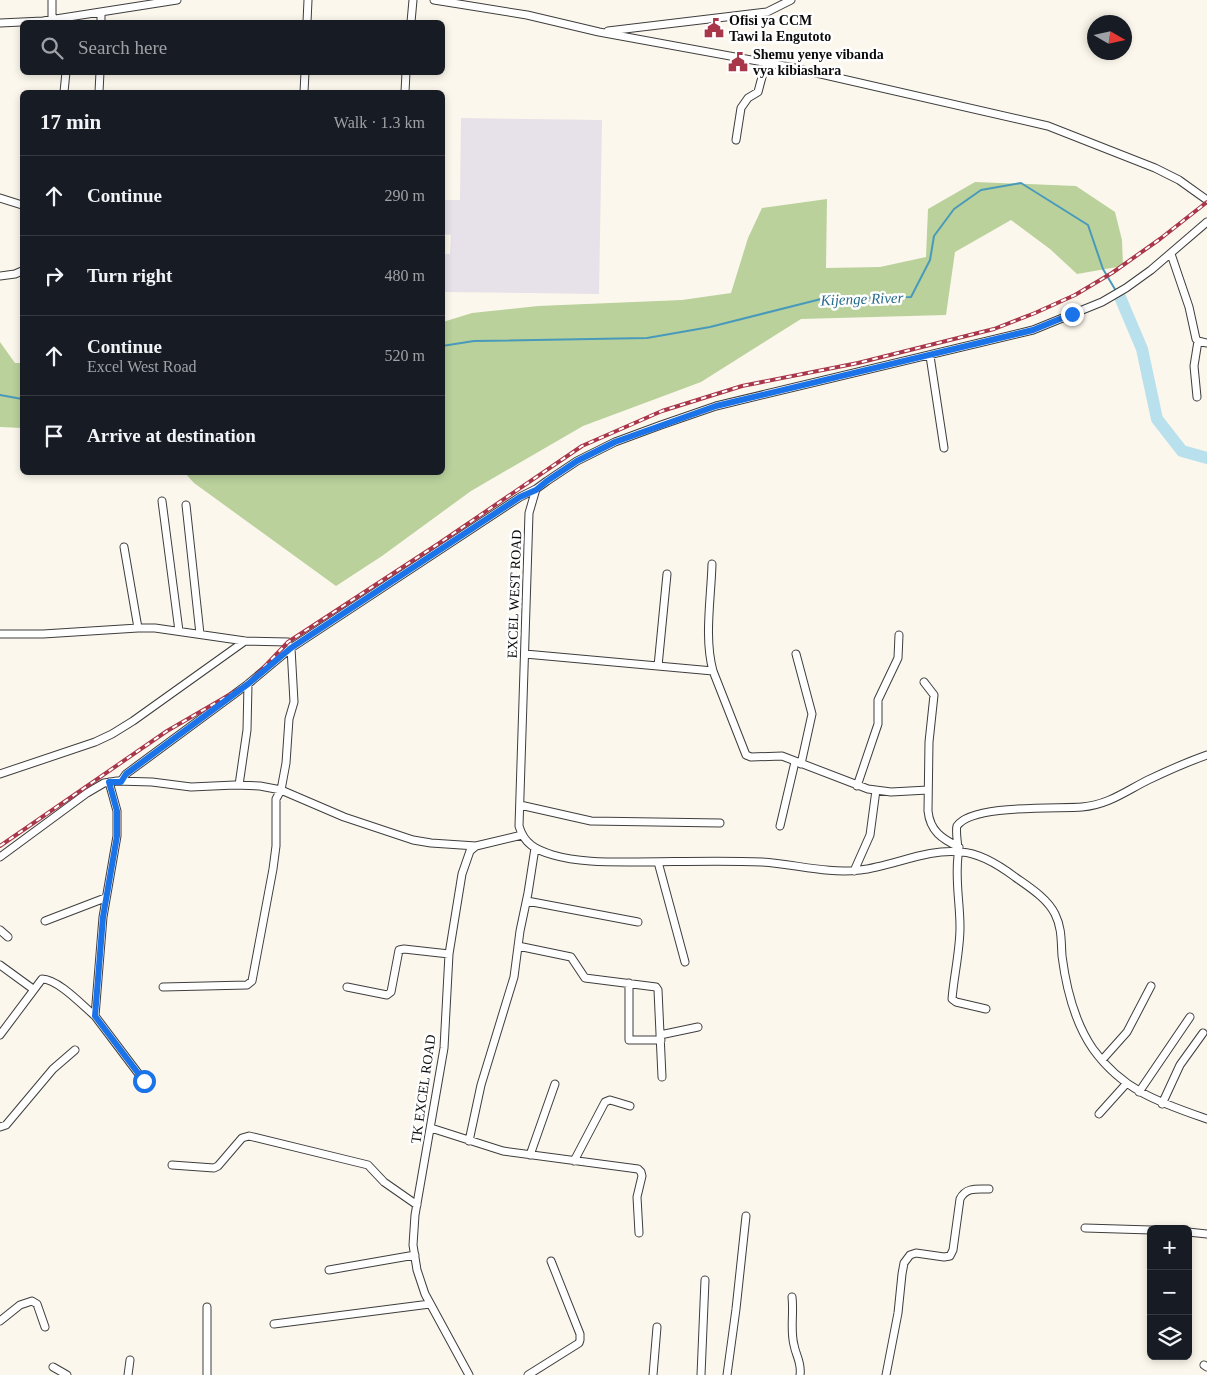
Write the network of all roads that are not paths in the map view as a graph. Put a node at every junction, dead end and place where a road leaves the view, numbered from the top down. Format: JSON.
{"nodes":[{"id":1,"x":52,"y":0,"type":"edge"},
{"id":2,"x":177,"y":0,"type":"edge"},
{"id":3,"x":308,"y":0,"type":"edge"},
{"id":4,"x":413,"y":0,"type":"edge"},
{"id":5,"x":434,"y":0,"type":"edge"},
{"id":6,"x":791,"y":0,"type":"edge"},
{"id":7,"x":101,"y":12,"type":"junction"},
{"id":8,"x":52,"y":20,"type":"joint"},
{"id":9,"x":65,"y":20,"type":"edge"},
{"id":10,"x":101,"y":20,"type":"edge"},
{"id":11,"x":307,"y":20,"type":"edge"},
{"id":12,"x":411,"y":20,"type":"edge"},
{"id":13,"x":20,"y":22,"type":"edge"},
{"id":14,"x":0,"y":23,"type":"edge"},
{"id":15,"x":599,"y":32,"type":"junction"},
{"id":16,"x":766,"y":62,"type":"junction"},
{"id":17,"x":66,"y":75,"type":"edge"},
{"id":18,"x":100,"y":75,"type":"edge"},
{"id":19,"x":305,"y":75,"type":"edge"},
{"id":20,"x":406,"y":75,"type":"edge"},
{"id":21,"x":64,"y":90,"type":"edge"},
{"id":22,"x":99,"y":90,"type":"edge"},
{"id":23,"x":304,"y":90,"type":"edge"},
{"id":24,"x":405,"y":90,"type":"edge"},
{"id":25,"x":736,"y":140,"type":"dead end"},
{"id":26,"x":0,"y":198,"type":"edge"},
{"id":27,"x":1207,"y":200,"type":"edge"},
{"id":28,"x":20,"y":203,"type":"edge"},
{"id":29,"x":1207,"y":222,"type":"edge"},
{"id":30,"x":1171,"y":254,"type":"junction"},
{"id":31,"x":20,"y":272,"type":"edge"},
{"id":32,"x":0,"y":276,"type":"edge"},
{"id":33,"x":1198,"y":341,"type":"junction"},
{"id":34,"x":1207,"y":343,"type":"edge"},
{"id":35,"x":930,"y":356,"type":"junction"},
{"id":36,"x":1197,"y":397,"type":"dead end"},
{"id":37,"x":944,"y":448,"type":"dead end"},
{"id":38,"x":536,"y":490,"type":"junction"},
{"id":39,"x":162,"y":502,"type":"dead end"},
{"id":40,"x":186,"y":505,"type":"dead end"},
{"id":41,"x":124,"y":547,"type":"dead end"},
{"id":42,"x":712,"y":564,"type":"dead end"},
{"id":43,"x":667,"y":574,"type":"dead end"},
{"id":44,"x":138,"y":628,"type":"junction"},
{"id":45,"x":179,"y":632,"type":"junction"},
{"id":46,"x":0,"y":634,"type":"edge"},
{"id":47,"x":200,"y":634,"type":"junction"},
{"id":48,"x":899,"y":636,"type":"dead end"},
{"id":49,"x":245,"y":641,"type":"junction"},
{"id":50,"x":290,"y":645,"type":"junction"},
{"id":51,"x":525,"y":654,"type":"junction"},
{"id":52,"x":796,"y":654,"type":"dead end"},
{"id":53,"x":658,"y":666,"type":"junction"},
{"id":54,"x":713,"y":671,"type":"junction"},
{"id":55,"x":924,"y":682,"type":"dead end"},
{"id":56,"x":248,"y":684,"type":"junction"},
{"id":57,"x":1207,"y":755,"type":"edge"},
{"id":58,"x":798,"y":763,"type":"junction"},
{"id":59,"x":0,"y":774,"type":"edge"},
{"id":60,"x":109,"y":782,"type":"junction"},
{"id":61,"x":121,"y":782,"type":"junction"},
{"id":62,"x":239,"y":785,"type":"junction"},
{"id":63,"x":857,"y":786,"type":"junction"},
{"id":64,"x":282,"y":790,"type":"junction"},
{"id":65,"x":876,"y":790,"type":"junction"},
{"id":66,"x":928,"y":790,"type":"junction"},
{"id":67,"x":520,"y":805,"type":"junction"},
{"id":68,"x":720,"y":823,"type":"dead end"},
{"id":69,"x":780,"y":826,"type":"dead end"},
{"id":70,"x":522,"y":835,"type":"junction"},
{"id":71,"x":476,"y":846,"type":"junction"},
{"id":72,"x":535,"y":848,"type":"junction"},
{"id":73,"x":959,"y":849,"type":"junction"},
{"id":74,"x":0,"y":857,"type":"edge"},
{"id":75,"x":658,"y":862,"type":"junction"},
{"id":76,"x":854,"y":871,"type":"junction"},
{"id":77,"x":105,"y":898,"type":"junction"},
{"id":78,"x":527,"y":900,"type":"junction"},
{"id":79,"x":45,"y":921,"type":"dead end"},
{"id":80,"x":638,"y":922,"type":"dead end"},
{"id":81,"x":0,"y":930,"type":"edge"},
{"id":82,"x":8,"y":937,"type":"dead end"},
{"id":83,"x":518,"y":946,"type":"junction"},
{"id":84,"x":449,"y":954,"type":"junction"},
{"id":85,"x":686,"y":962,"type":"dead end"},
{"id":86,"x":0,"y":964,"type":"edge"},
{"id":87,"x":629,"y":984,"type":"junction"},
{"id":88,"x":1151,"y":986,"type":"dead end"},
{"id":89,"x":163,"y":987,"type":"dead end"},
{"id":90,"x":347,"y":987,"type":"dead end"},
{"id":91,"x":33,"y":989,"type":"junction"},
{"id":92,"x":986,"y":1009,"type":"dead end"},
{"id":93,"x":95,"y":1016,"type":"junction"},
{"id":94,"x":1190,"y":1017,"type":"dead end"},
{"id":95,"x":698,"y":1027,"type":"dead end"},
{"id":96,"x":1203,"y":1033,"type":"dead end"},
{"id":97,"x":0,"y":1034,"type":"edge"},
{"id":98,"x":661,"y":1037,"type":"junction"},
{"id":99,"x":75,"y":1050,"type":"dead end"},
{"id":100,"x":1102,"y":1060,"type":"junction"},
{"id":101,"x":662,"y":1077,"type":"dead end"},
{"id":102,"x":144,"y":1081,"type":"dead end"},
{"id":103,"x":555,"y":1084,"type":"dead end"},
{"id":104,"x":1126,"y":1084,"type":"junction"},
{"id":105,"x":1139,"y":1092,"type":"junction"},
{"id":106,"x":1162,"y":1104,"type":"junction"},
{"id":107,"x":630,"y":1106,"type":"dead end"},
{"id":108,"x":1099,"y":1114,"type":"dead end"},
{"id":109,"x":1207,"y":1119,"type":"edge"},
{"id":110,"x":0,"y":1127,"type":"edge"},
{"id":111,"x":431,"y":1128,"type":"junction"},
{"id":112,"x":469,"y":1140,"type":"junction"},
{"id":113,"x":530,"y":1155,"type":"junction"},
{"id":114,"x":574,"y":1161,"type":"junction"},
{"id":115,"x":172,"y":1165,"type":"dead end"},
{"id":116,"x":988,"y":1189,"type":"dead end"},
{"id":117,"x":417,"y":1205,"type":"junction"},
{"id":118,"x":746,"y":1216,"type":"dead end"},
{"id":119,"x":1085,"y":1228,"type":"dead end"},
{"id":120,"x":1147,"y":1230,"type":"edge"},
{"id":121,"x":1192,"y":1232,"type":"edge"},
{"id":122,"x":639,"y":1234,"type":"dead end"},
{"id":123,"x":1207,"y":1234,"type":"edge"},
{"id":124,"x":415,"y":1255,"type":"junction"},
{"id":125,"x":551,"y":1261,"type":"dead end"},
{"id":126,"x":330,"y":1270,"type":"dead end"},
{"id":127,"x":705,"y":1280,"type":"dead end"},
{"id":128,"x":792,"y":1297,"type":"dead end"},
{"id":129,"x":430,"y":1304,"type":"junction"},
{"id":130,"x":207,"y":1307,"type":"dead end"},
{"id":131,"x":0,"y":1321,"type":"edge"},
{"id":132,"x":274,"y":1324,"type":"dead end"},
{"id":133,"x":46,"y":1327,"type":"dead end"},
{"id":134,"x":657,"y":1327,"type":"dead end"},
{"id":135,"x":130,"y":1360,"type":"dead end"},
{"id":136,"x":52,"y":1367,"type":"dead end"},
{"id":137,"x":67,"y":1375,"type":"edge"},
{"id":138,"x":128,"y":1375,"type":"edge"},
{"id":139,"x":207,"y":1375,"type":"edge"},
{"id":140,"x":469,"y":1375,"type":"edge"},
{"id":141,"x":528,"y":1375,"type":"edge"},
{"id":142,"x":653,"y":1375,"type":"edge"},
{"id":143,"x":701,"y":1375,"type":"edge"},
{"id":144,"x":727,"y":1375,"type":"edge"},
{"id":145,"x":800,"y":1375,"type":"edge"},
{"id":146,"x":886,"y":1375,"type":"edge"}],
"edges":[{"from":1,"to":8,"type":"street"},
{"from":2,"to":7,"type":"street"},
{"from":3,"to":11,"type":"street"},
{"from":4,"to":12,"type":"street"},
{"from":5,"to":15,"type":"street"},
{"from":6,"to":15,"type":"street"},
{"from":7,"to":9,"type":"street"},
{"from":7,"to":10,"type":"street"},
{"from":8,"to":9,"type":"street"},
{"from":13,"to":14,"type":"street"},
{"from":15,"to":16,"type":"street"},
{"from":16,"to":25,"type":"street"},
{"from":16,"to":27,"type":"street"},
{"from":17,"to":21,"type":"street"},
{"from":18,"to":22,"type":"street"},
{"from":19,"to":23,"type":"street"},
{"from":20,"to":24,"type":"street"},
{"from":26,"to":28,"type":"street"},
{"from":29,"to":30,"type":"street"},
{"from":30,"to":33,"type":"street"},
{"from":30,"to":35,"type":"street"},
{"from":31,"to":32,"type":"street"},
{"from":33,"to":34,"type":"street"},
{"from":33,"to":36,"type":"street"},
{"from":35,"to":37,"type":"street"},
{"from":35,"to":38,"type":"street"},
{"from":38,"to":50,"type":"street"},
{"from":38,"to":51,"type":"street","name":"EXCEL WEST ROAD"},
{"from":39,"to":45,"type":"street"},
{"from":40,"to":47,"type":"street"},
{"from":41,"to":44,"type":"street"},
{"from":42,"to":54,"type":"street"},
{"from":43,"to":53,"type":"street"},
{"from":44,"to":45,"type":"street"},
{"from":44,"to":46,"type":"street"},
{"from":45,"to":47,"type":"street"},
{"from":47,"to":49,"type":"street"},
{"from":48,"to":63,"type":"street"},
{"from":49,"to":50,"type":"street"},
{"from":49,"to":59,"type":"street"},
{"from":50,"to":56,"type":"street"},
{"from":50,"to":64,"type":"street"},
{"from":51,"to":53,"type":"street"},
{"from":51,"to":67,"type":"street","name":"EXCEL WEST ROAD"},
{"from":52,"to":58,"type":"street"},
{"from":53,"to":54,"type":"street"},
{"from":54,"to":58,"type":"street"},
{"from":55,"to":66,"type":"street"},
{"from":56,"to":61,"type":"street"},
{"from":56,"to":62,"type":"street"},
{"from":57,"to":73,"type":"street"},
{"from":58,"to":63,"type":"street"},
{"from":58,"to":69,"type":"street"},
{"from":60,"to":61,"type":"street"},
{"from":60,"to":74,"type":"street"},
{"from":60,"to":77,"type":"street"},
{"from":61,"to":62,"type":"street"},
{"from":62,"to":64,"type":"street"},
{"from":63,"to":65,"type":"street"},
{"from":64,"to":71,"type":"street"},
{"from":64,"to":89,"type":"street"},
{"from":65,"to":66,"type":"street"},
{"from":65,"to":76,"type":"street"},
{"from":66,"to":73,"type":"street"},
{"from":67,"to":68,"type":"street"},
{"from":67,"to":70,"type":"street","name":"EXCEL WEST ROAD"},
{"from":70,"to":71,"type":"street"},
{"from":70,"to":72,"type":"street"},
{"from":71,"to":84,"type":"street","name":"TK EXCEL ROAD"},
{"from":72,"to":75,"type":"street"},
{"from":72,"to":78,"type":"street"},
{"from":73,"to":76,"type":"street"},
{"from":73,"to":92,"type":"street"},
{"from":73,"to":100,"type":"street"},
{"from":75,"to":76,"type":"street"},
{"from":75,"to":85,"type":"street"},
{"from":77,"to":79,"type":"street"},
{"from":77,"to":93,"type":"street"},
{"from":78,"to":80,"type":"street"},
{"from":78,"to":83,"type":"street"},
{"from":81,"to":82,"type":"street"},
{"from":83,"to":87,"type":"street"},
{"from":83,"to":112,"type":"street"},
{"from":84,"to":90,"type":"street"},
{"from":84,"to":111,"type":"street","name":"TK EXCEL ROAD"},
{"from":86,"to":91,"type":"street"},
{"from":87,"to":98,"type":"street"},
{"from":87,"to":98,"type":"street"},
{"from":88,"to":100,"type":"street"},
{"from":91,"to":93,"type":"street"},
{"from":91,"to":97,"type":"street"},
{"from":93,"to":102,"type":"street"},
{"from":94,"to":105,"type":"street"},
{"from":95,"to":98,"type":"street"},
{"from":96,"to":106,"type":"street"},
{"from":98,"to":101,"type":"street"},
{"from":99,"to":110,"type":"street"},
{"from":100,"to":104,"type":"street"},
{"from":103,"to":113,"type":"street"},
{"from":104,"to":105,"type":"street"},
{"from":104,"to":108,"type":"street"},
{"from":105,"to":106,"type":"street"},
{"from":106,"to":109,"type":"street"},
{"from":107,"to":114,"type":"street"},
{"from":111,"to":112,"type":"street"},
{"from":111,"to":117,"type":"street","name":"TK EXCEL ROAD"},
{"from":112,"to":113,"type":"street"},
{"from":113,"to":114,"type":"street"},
{"from":114,"to":122,"type":"street"},
{"from":115,"to":117,"type":"street"},
{"from":116,"to":146,"type":"street"},
{"from":117,"to":124,"type":"street","name":"TK EXCEL ROAD"},
{"from":118,"to":144,"type":"street"},
{"from":119,"to":120,"type":"street"},
{"from":121,"to":123,"type":"street"},
{"from":124,"to":126,"type":"street"},
{"from":124,"to":129,"type":"street","name":"TK EXCEL ROAD"},
{"from":125,"to":141,"type":"street"},
{"from":127,"to":143,"type":"street"},
{"from":128,"to":145,"type":"street"},
{"from":129,"to":132,"type":"street"},
{"from":129,"to":140,"type":"street","name":"TK EXCEL ROAD"},
{"from":130,"to":139,"type":"street"},
{"from":131,"to":133,"type":"street"},
{"from":134,"to":142,"type":"street"},
{"from":135,"to":138,"type":"street"},
{"from":136,"to":137,"type":"street"}]}
